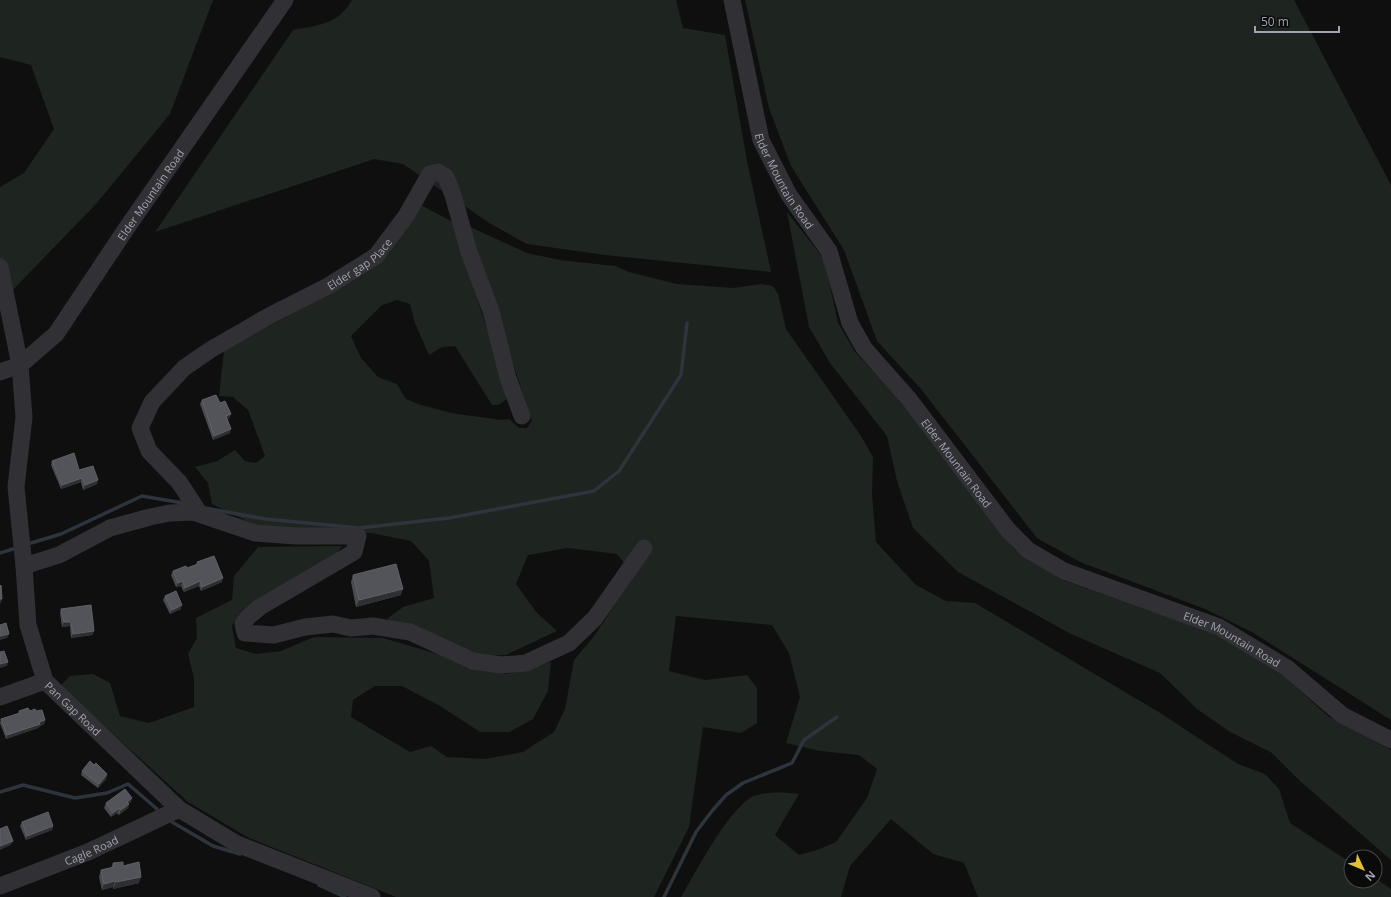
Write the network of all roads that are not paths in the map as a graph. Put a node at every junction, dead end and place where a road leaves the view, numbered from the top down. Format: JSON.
{"nodes":[{"id":1,"x":285,"y":0,"type":"edge"},
{"id":2,"x":732,"y":0,"type":"edge"},
{"id":3,"x":0,"y":267,"type":"edge"},
{"id":4,"x":20,"y":365,"type":"junction"},
{"id":5,"x":0,"y":372,"type":"edge"},
{"id":6,"x":522,"y":416,"type":"dead end"},
{"id":7,"x":200,"y":514,"type":"junction"},
{"id":8,"x":644,"y":548,"type":"dead end"},
{"id":9,"x":24,"y":566,"type":"junction"},
{"id":10,"x":45,"y":681,"type":"junction"},
{"id":11,"x":0,"y":697,"type":"edge"},
{"id":12,"x":1391,"y":740,"type":"edge"},
{"id":13,"x":179,"y":808,"type":"junction"},
{"id":14,"x":0,"y":886,"type":"edge"},
{"id":15,"x":372,"y":897,"type":"edge"}],
"edges":[{"from":1,"to":4,"type":"street","name":"Elder Mountain Road"},
{"from":2,"to":12,"type":"street","name":"Elder Mountain Road"},
{"from":3,"to":4,"type":"street","name":"Pan Gap Road"},
{"from":4,"to":5,"type":"street","name":"Elder Mountain Road"},
{"from":4,"to":9,"type":"street","name":"Pan Gap Road"},
{"from":6,"to":7,"type":"street","name":"Elder gap Place"},
{"from":7,"to":8,"type":"street"},
{"from":7,"to":9,"type":"street"},
{"from":9,"to":10,"type":"street","name":"Pan Gap Road"},
{"from":10,"to":11,"type":"street"},
{"from":10,"to":13,"type":"street","name":"Pan Gap Road"},
{"from":13,"to":14,"type":"street","name":"Cagle Road"},
{"from":13,"to":15,"type":"street","name":"Pan Gap Road"}]}
